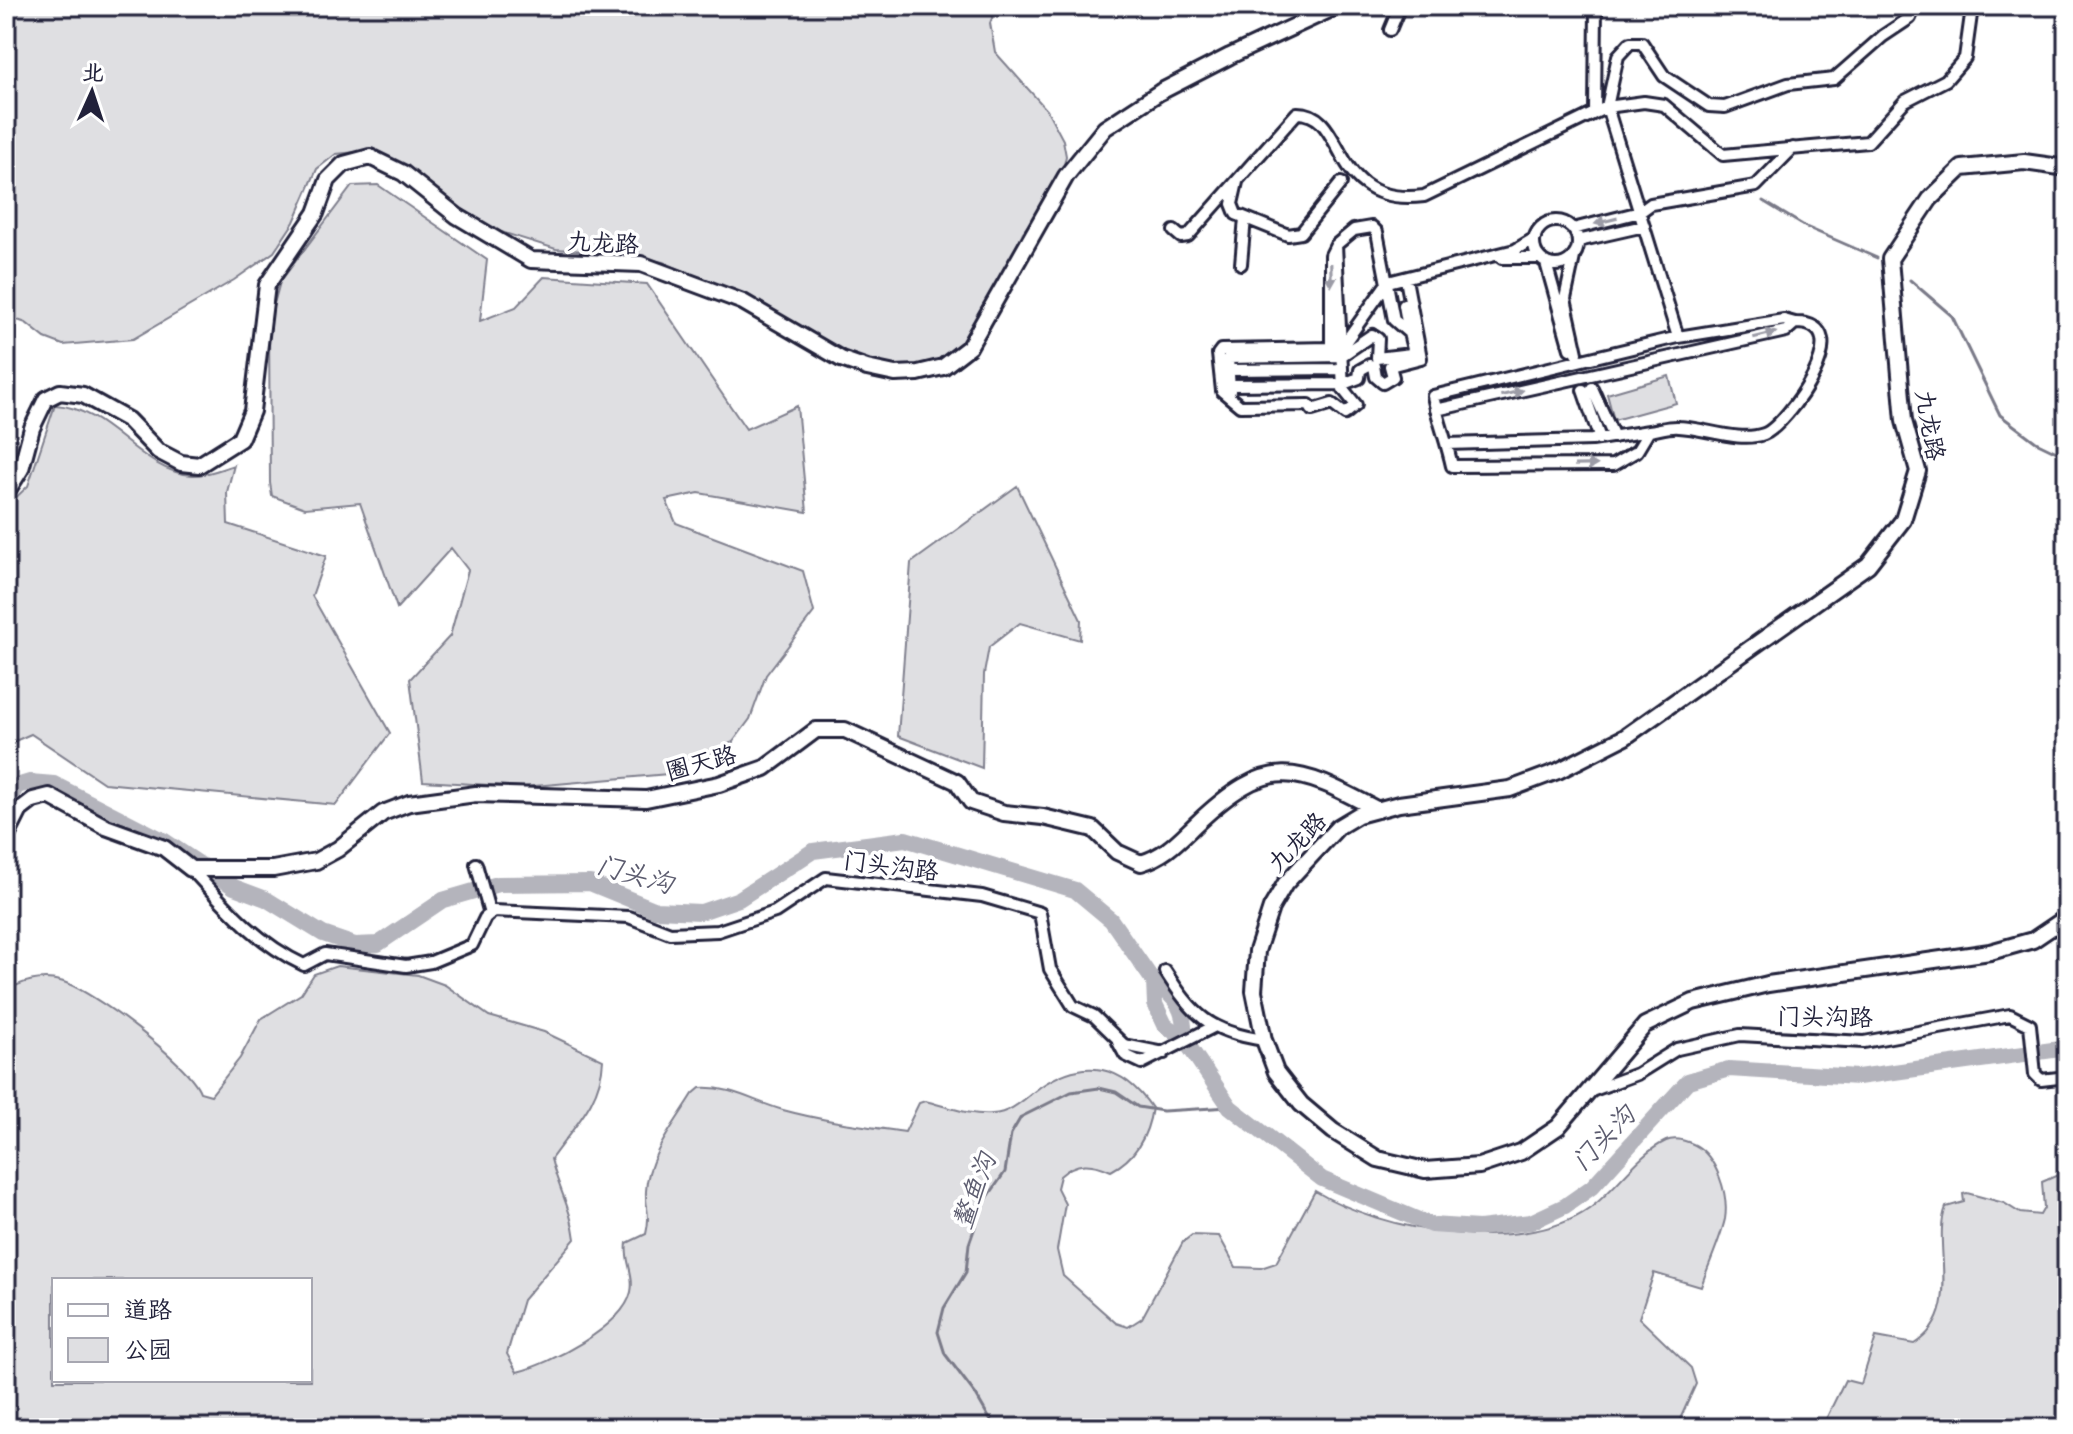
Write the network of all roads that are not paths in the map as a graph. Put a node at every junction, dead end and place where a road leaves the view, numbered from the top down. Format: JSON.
{"nodes":[{"id":1,"x":1338,"y":6,"type":"edge"},
{"id":2,"x":1400,"y":6,"type":"edge"},
{"id":3,"x":1596,"y":6,"type":"edge"},
{"id":4,"x":1915,"y":6,"type":"edge"},
{"id":5,"x":1978,"y":6,"type":"edge"},
{"id":6,"x":1390,"y":30,"type":"dead end"},
{"id":7,"x":1607,"y":107,"type":"junction"},
{"id":8,"x":1595,"y":113,"type":"junction"},
{"id":9,"x":1793,"y":148,"type":"junction"},
{"id":10,"x":2067,"y":168,"type":"edge"},
{"id":11,"x":1238,"y":180,"type":"junction"},
{"id":12,"x":1341,"y":183,"type":"dead end"},
{"id":13,"x":1640,"y":212,"type":"junction"},
{"id":14,"x":1245,"y":218,"type":"junction"},
{"id":15,"x":1644,"y":226,"type":"junction"},
{"id":16,"x":1573,"y":229,"type":"junction"},
{"id":17,"x":1174,"y":231,"type":"dead end"},
{"id":18,"x":1535,"y":238,"type":"junction"},
{"id":19,"x":1578,"y":241,"type":"junction"},
{"id":20,"x":1575,"y":254,"type":"junction"},
{"id":21,"x":1487,"y":258,"type":"junction"},
{"id":22,"x":1543,"y":260,"type":"junction"},
{"id":23,"x":1241,"y":264,"type":"dead end"},
{"id":24,"x":1398,"y":281,"type":"junction"},
{"id":25,"x":1795,"y":323,"type":"junction"},
{"id":26,"x":1678,"y":337,"type":"junction"},
{"id":27,"x":1338,"y":351,"type":"junction"},
{"id":28,"x":1223,"y":358,"type":"junction"},
{"id":29,"x":1342,"y":369,"type":"junction"},
{"id":30,"x":1229,"y":370,"type":"junction"},
{"id":31,"x":1343,"y":384,"type":"junction"},
{"id":32,"x":1230,"y":385,"type":"junction"},
{"id":33,"x":1231,"y":398,"type":"junction"},
{"id":34,"x":1436,"y":410,"type":"junction"},
{"id":35,"x":1649,"y":431,"type":"junction"},
{"id":36,"x":1614,"y":437,"type":"junction"},
{"id":37,"x":1600,"y":439,"type":"junction"},
{"id":38,"x":1447,"y":444,"type":"junction"},
{"id":39,"x":6,"y":493,"type":"edge"},
{"id":40,"x":1378,"y":810,"type":"junction"},
{"id":41,"x":6,"y":838,"type":"edge"},
{"id":42,"x":476,"y":864,"type":"dead end"},
{"id":43,"x":191,"y":869,"type":"junction"},
{"id":44,"x":490,"y":914,"type":"junction"},
{"id":45,"x":2067,"y":917,"type":"edge"},
{"id":46,"x":1165,"y":971,"type":"dead end"},
{"id":47,"x":1212,"y":1027,"type":"junction"},
{"id":48,"x":1264,"y":1040,"type":"junction"},
{"id":49,"x":2067,"y":1077,"type":"edge"},
{"id":50,"x":1591,"y":1091,"type":"junction"}],
"edges":[{"from":1,"to":39,"type":"street","name":"九龙路"},
{"from":2,"to":6,"type":"street"},
{"from":3,"to":8,"type":"street"},
{"from":4,"to":7,"type":"street"},
{"from":5,"to":9,"type":"street"},
{"from":7,"to":8,"type":"street"},
{"from":7,"to":9,"type":"street"},
{"from":7,"to":13,"type":"street"},
{"from":8,"to":11,"type":"street"},
{"from":9,"to":13,"type":"street"},
{"from":10,"to":40,"type":"street","name":"九龙路"},
{"from":11,"to":14,"type":"street"},
{"from":11,"to":17,"type":"street"},
{"from":12,"to":14,"type":"street"},
{"from":13,"to":15,"type":"street"},
{"from":13,"to":16,"type":"street","one_way":true},
{"from":14,"to":23,"type":"street"},
{"from":15,"to":19,"type":"street"},
{"from":15,"to":26,"type":"street"},
{"from":16,"to":18,"type":"street"},
{"from":16,"to":19,"type":"street"},
{"from":18,"to":21,"type":"street"},
{"from":18,"to":22,"type":"street"},
{"from":19,"to":20,"type":"street"},
{"from":20,"to":22,"type":"street"},
{"from":20,"to":22,"type":"street"},
{"from":21,"to":22,"type":"street"},
{"from":21,"to":24,"type":"street"},
{"from":24,"to":27,"type":"street"},
{"from":24,"to":27,"type":"street"},
{"from":24,"to":27,"type":"street"},
{"from":24,"to":31,"type":"street"},
{"from":25,"to":26,"type":"street"},
{"from":34,"to":25,"type":"street","one_way":true},
{"from":25,"to":35,"type":"street"},
{"from":26,"to":34,"type":"street"},
{"from":27,"to":28,"type":"street"},
{"from":27,"to":29,"type":"street"},
{"from":28,"to":30,"type":"street"},
{"from":28,"to":33,"type":"street"},
{"from":29,"to":30,"type":"street"},
{"from":29,"to":31,"type":"street"},
{"from":30,"to":32,"type":"street"},
{"from":31,"to":32,"type":"street"},
{"from":31,"to":33,"type":"street"},
{"from":32,"to":33,"type":"street"},
{"from":34,"to":38,"type":"street"},
{"from":35,"to":36,"type":"street"},
{"from":38,"to":35,"type":"street","one_way":true},
{"from":36,"to":37,"type":"street"},
{"from":36,"to":37,"type":"street"},
{"from":37,"to":38,"type":"street"},
{"from":40,"to":43,"type":"street","name":"圈天路"},
{"from":40,"to":48,"type":"street","name":"九龙路"},
{"from":41,"to":43,"type":"street"},
{"from":42,"to":44,"type":"street"},
{"from":43,"to":44,"type":"street"},
{"from":44,"to":47,"type":"street","name":"门头沟路"},
{"from":45,"to":50,"type":"street","name":"九龙路"},
{"from":46,"to":47,"type":"street"},
{"from":47,"to":48,"type":"street"},
{"from":48,"to":50,"type":"street","name":"九龙路"},
{"from":49,"to":50,"type":"street","name":"门头沟路"}]}
